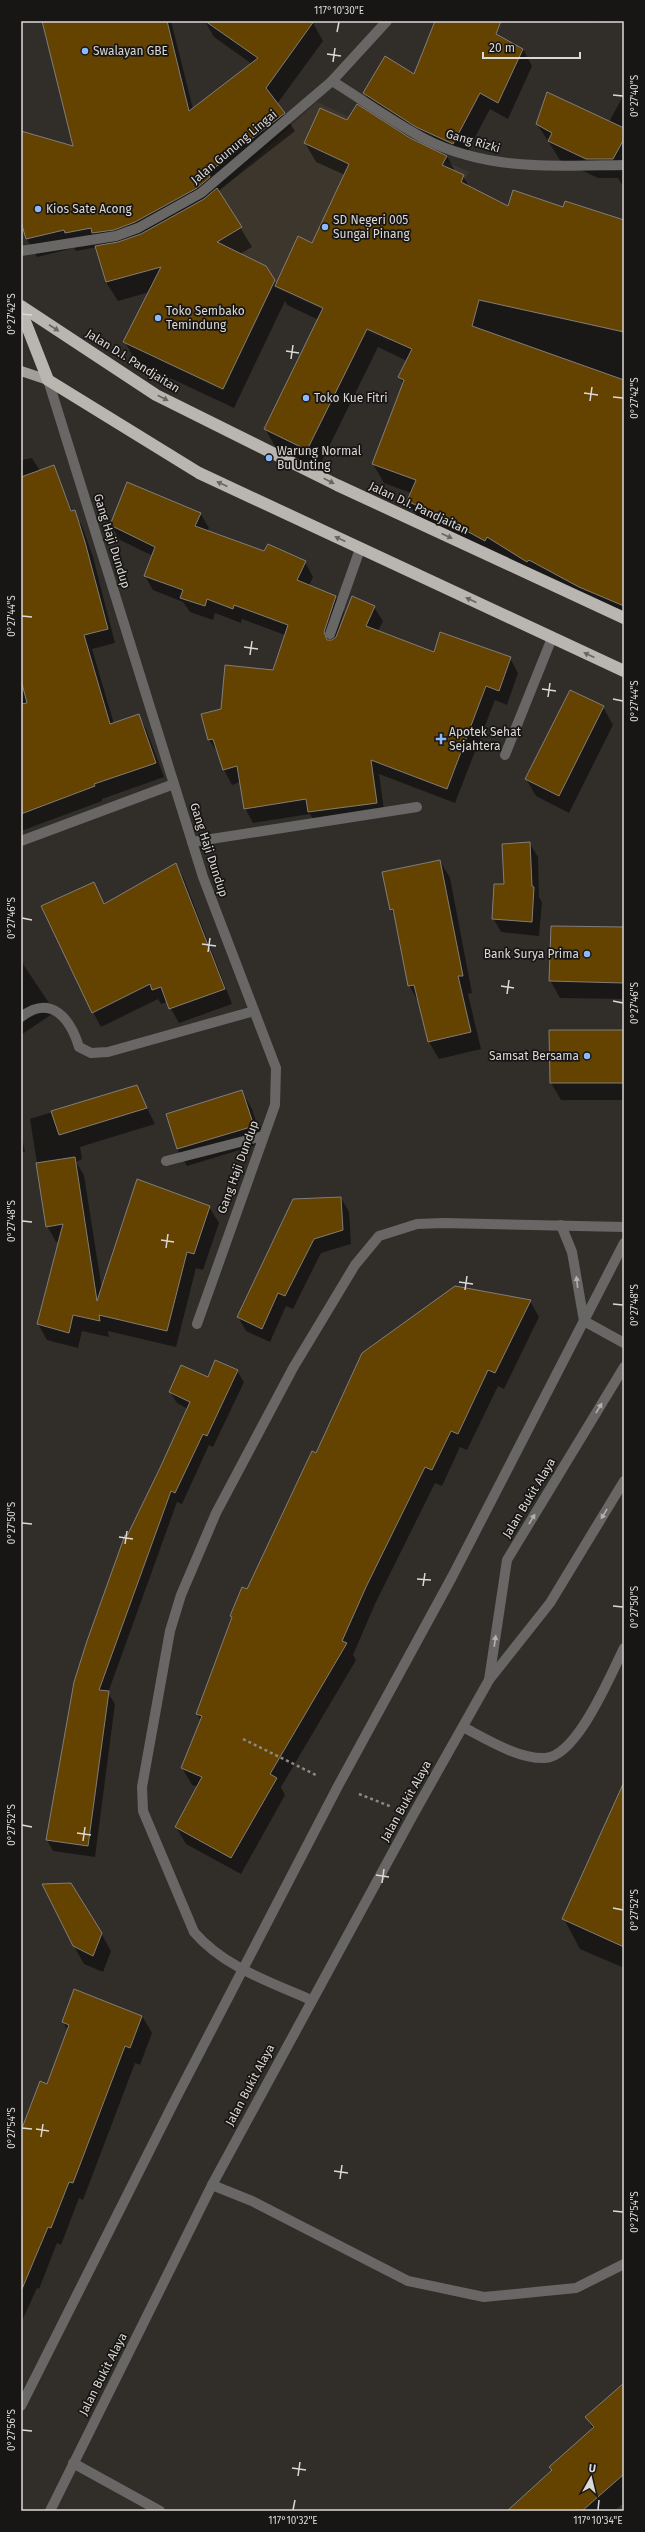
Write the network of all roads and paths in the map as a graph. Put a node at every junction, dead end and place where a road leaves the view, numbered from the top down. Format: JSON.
{"nodes":[{"id":1,"x":387,"y":21,"type":"edge"},
{"id":2,"x":332,"y":81,"type":"junction"},
{"id":3,"x":624,"y":165,"type":"edge"},
{"id":4,"x":21,"y":251,"type":"edge"},
{"id":5,"x":21,"y":306,"type":"edge"},
{"id":6,"x":21,"y":311,"type":"edge"},
{"id":7,"x":21,"y":371,"type":"edge"},
{"id":8,"x":48,"y":380,"type":"junction"},
{"id":9,"x":360,"y":549,"type":"junction"},
{"id":10,"x":624,"y":618,"type":"edge"},
{"id":11,"x":330,"y":634,"type":"dead end"},
{"id":12,"x":552,"y":638,"type":"junction"},
{"id":13,"x":624,"y":671,"type":"edge"},
{"id":14,"x":505,"y":755,"type":"dead end"},
{"id":15,"x":174,"y":784,"type":"junction"},
{"id":16,"x":417,"y":808,"type":"dead end"},
{"id":17,"x":21,"y":841,"type":"edge"},
{"id":18,"x":192,"y":842,"type":"junction"},
{"id":19,"x":254,"y":1011,"type":"junction"},
{"id":20,"x":21,"y":1017,"type":"edge"},
{"id":21,"x":263,"y":1136,"type":"junction"},
{"id":22,"x":166,"y":1161,"type":"dead end"},
{"id":23,"x":561,"y":1226,"type":"junction"},
{"id":24,"x":624,"y":1227,"type":"edge"},
{"id":25,"x":624,"y":1243,"type":"edge"},
{"id":26,"x":584,"y":1321,"type":"junction"},
{"id":27,"x":197,"y":1324,"type":"dead end"},
{"id":28,"x":624,"y":1343,"type":"edge"},
{"id":29,"x":624,"y":1367,"type":"edge"},
{"id":30,"x":624,"y":1481,"type":"edge"},
{"id":31,"x":624,"y":1648,"type":"edge"},
{"id":32,"x":489,"y":1680,"type":"junction"},
{"id":33,"x":463,"y":1727,"type":"junction"},
{"id":34,"x":244,"y":1970,"type":"junction"},
{"id":35,"x":311,"y":2000,"type":"junction"},
{"id":36,"x":212,"y":2185,"type":"junction"},
{"id":37,"x":624,"y":2264,"type":"edge"},
{"id":38,"x":21,"y":2406,"type":"edge"},
{"id":39,"x":73,"y":2464,"type":"junction"},
{"id":40,"x":50,"y":2511,"type":"edge"},
{"id":41,"x":160,"y":2511,"type":"edge"}],
"edges":[{"from":1,"to":2,"type":"street","name":"Jalan Gunung Lingai"},
{"from":2,"to":3,"type":"street","name":"Gang Rizki"},
{"from":2,"to":4,"type":"street","name":"Jalan Gunung Lingai"},
{"from":5,"to":10,"type":"highway","name":"Jalan D.I. Pandjaitan","one_way":true},
{"from":6,"to":8,"type":"highway"},
{"from":7,"to":8,"type":"main road"},
{"from":9,"to":8,"type":"highway","one_way":true},
{"from":8,"to":15,"type":"street","name":"Gang Haji Dundup"},
{"from":9,"to":11,"type":"street"},
{"from":12,"to":9,"type":"highway","one_way":true},
{"from":13,"to":12,"type":"highway","one_way":true},
{"from":12,"to":14,"type":"street"},
{"from":15,"to":17,"type":"street"},
{"from":15,"to":18,"type":"street","name":"Gang Haji Dundup"},
{"from":16,"to":18,"type":"street"},
{"from":18,"to":19,"type":"street","name":"Gang Haji Dundup"},
{"from":19,"to":20,"type":"street"},
{"from":19,"to":21,"type":"street","name":"Gang Haji Dundup"},
{"from":21,"to":22,"type":"street"},
{"from":21,"to":27,"type":"street","name":"Gang Haji Dundup"},
{"from":23,"to":24,"type":"street"},
{"from":26,"to":23,"type":"street","one_way":true},
{"from":23,"to":34,"type":"street"},
{"from":25,"to":26,"type":"street"},
{"from":26,"to":28,"type":"street"},
{"from":26,"to":34,"type":"street"},
{"from":32,"to":29,"type":"street","name":"Jalan Bukit Alaya","one_way":true},
{"from":30,"to":32,"type":"street","name":"Jalan Bukit Alaya","one_way":true},
{"from":31,"to":33,"type":"street"},
{"from":32,"to":33,"type":"street","name":"Jalan Bukit Alaya"},
{"from":33,"to":35,"type":"street","name":"Jalan Bukit Alaya"},
{"from":34,"to":35,"type":"street"},
{"from":34,"to":38,"type":"street"},
{"from":35,"to":36,"type":"street","name":"Jalan Bukit Alaya"},
{"from":36,"to":37,"type":"street"},
{"from":36,"to":39,"type":"street","name":"Jalan Bukit Alaya"},
{"from":39,"to":40,"type":"street","name":"Jalan Bukit Alaya"},
{"from":39,"to":41,"type":"street"}]}
